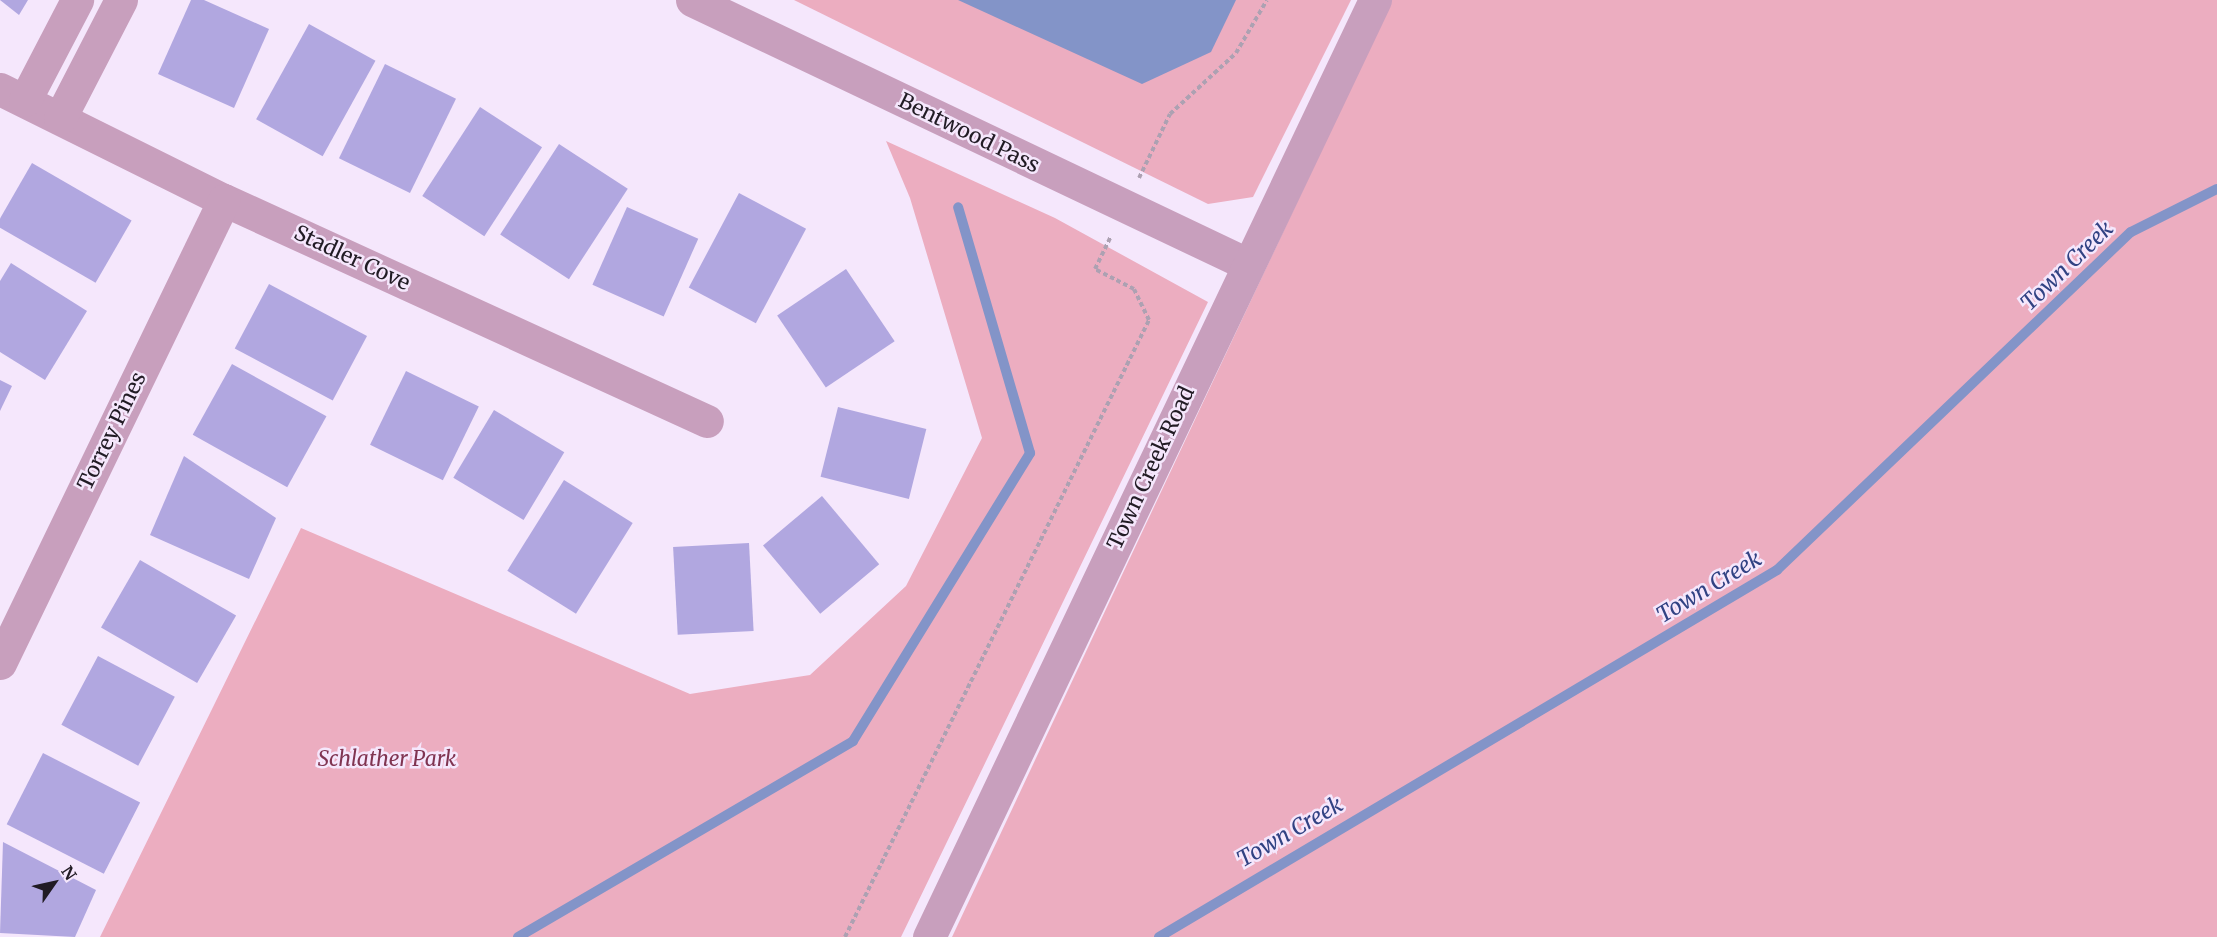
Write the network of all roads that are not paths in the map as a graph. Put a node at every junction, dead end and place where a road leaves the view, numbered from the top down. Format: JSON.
{"nodes":[{"id":1,"x":77,"y":0,"type":"edge"},
{"id":2,"x":121,"y":0,"type":"edge"},
{"id":3,"x":692,"y":0,"type":"edge"},
{"id":4,"x":1375,"y":0,"type":"edge"},
{"id":5,"x":12,"y":95,"type":"edge"},
{"id":6,"x":60,"y":118,"type":"junction"},
{"id":7,"x":224,"y":200,"type":"junction"},
{"id":8,"x":1247,"y":264,"type":"junction"},
{"id":9,"x":706,"y":421,"type":"dead end"},
{"id":10,"x":0,"y":663,"type":"edge"},
{"id":11,"x":929,"y":937,"type":"edge"}],
"edges":[{"from":1,"to":5,"type":"street"},
{"from":2,"to":6,"type":"street"},
{"from":3,"to":8,"type":"street","name":"Bentwood Pass"},
{"from":4,"to":8,"type":"street","name":"Town Creek Road"},
{"from":5,"to":6,"type":"street","name":"Stadler Cove"},
{"from":6,"to":7,"type":"street","name":"Stadler Cove"},
{"from":7,"to":9,"type":"street","name":"Stadler Cove"},
{"from":7,"to":10,"type":"street","name":"Torrey Pines"},
{"from":8,"to":11,"type":"street","name":"Town Creek Road"}]}
